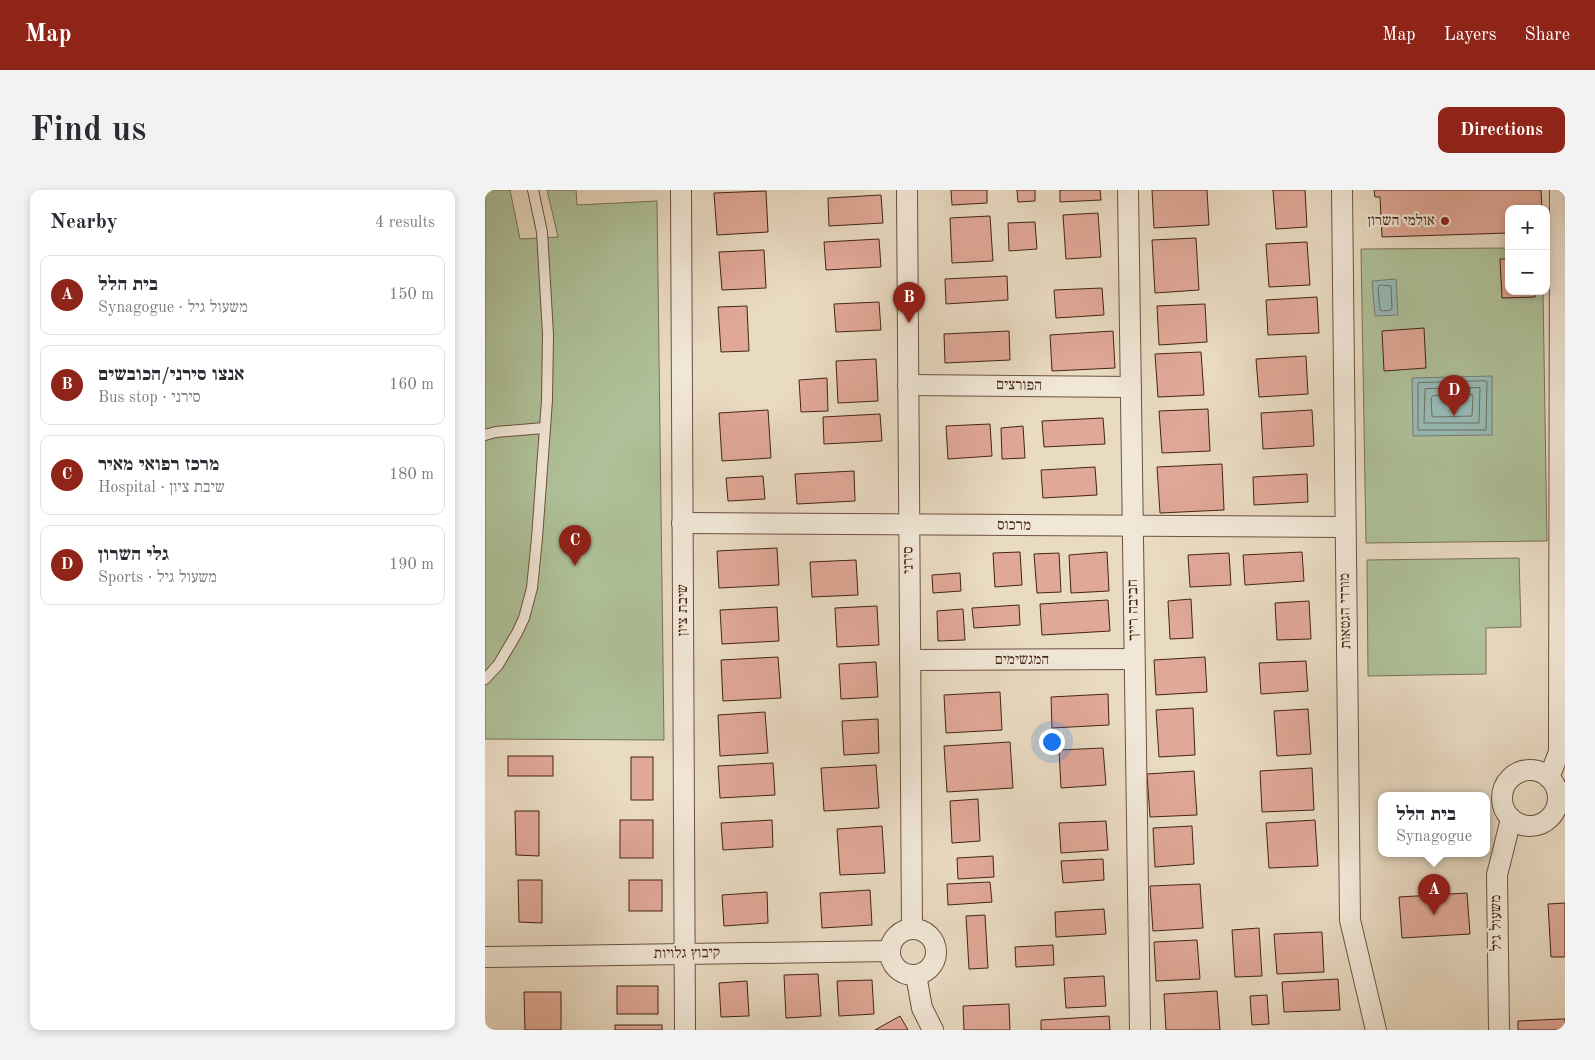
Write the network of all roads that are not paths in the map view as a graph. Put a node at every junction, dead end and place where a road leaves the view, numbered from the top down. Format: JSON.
{"nodes":[{"id":1,"x":533,"y":190,"type":"edge"},
{"id":2,"x":681,"y":190,"type":"edge"},
{"id":3,"x":907,"y":190,"type":"edge"},
{"id":4,"x":1128,"y":190,"type":"edge"},
{"id":5,"x":1342,"y":190,"type":"edge"},
{"id":6,"x":1560,"y":190,"type":"edge"},
{"id":7,"x":1562,"y":376,"type":"edge"},
{"id":8,"x":908,"y":385,"type":"junction"},
{"id":9,"x":1131,"y":387,"type":"junction"},
{"id":10,"x":544,"y":428,"type":"junction"},
{"id":11,"x":485,"y":434,"type":"edge"},
{"id":12,"x":682,"y":523,"type":"junction"},
{"id":13,"x":909,"y":525,"type":"junction"},
{"id":14,"x":1133,"y":527,"type":"junction"},
{"id":15,"x":1345,"y":527,"type":"junction"},
{"id":16,"x":1562,"y":577,"type":"edge"},
{"id":17,"x":1135,"y":659,"type":"junction"},
{"id":18,"x":910,"y":660,"type":"junction"},
{"id":19,"x":1562,"y":669,"type":"edge"},
{"id":20,"x":485,"y":679,"type":"edge"},
{"id":21,"x":1549,"y":778,"type":"junction"},
{"id":22,"x":1511,"y":818,"type":"junction"},
{"id":23,"x":912,"y":929,"type":"junction"},
{"id":24,"x":890,"y":951,"type":"junction"},
{"id":25,"x":685,"y":954,"type":"junction"},
{"id":26,"x":485,"y":957,"type":"edge"},
{"id":27,"x":916,"y":976,"type":"junction"},
{"id":28,"x":685,"y":1030,"type":"edge"},
{"id":29,"x":933,"y":1030,"type":"edge"},
{"id":30,"x":1140,"y":1030,"type":"edge"},
{"id":31,"x":1376,"y":1030,"type":"edge"},
{"id":32,"x":1499,"y":1030,"type":"edge"}],
"edges":[{"from":1,"to":10,"type":"lane"},
{"from":2,"to":12,"type":"street","name":"שיבת ציון"},
{"from":3,"to":8,"type":"street","name":"סירני"},
{"from":4,"to":9,"type":"street","name":"חביבה רייך"},
{"from":5,"to":15,"type":"street","name":"מורדי הגטאות"},
{"from":6,"to":7,"type":"street"},
{"from":7,"to":16,"type":"street"},
{"from":8,"to":9,"type":"street","name":"הפורצים"},
{"from":8,"to":13,"type":"street","name":"סירני"},
{"from":9,"to":14,"type":"street","name":"חביבה רייך"},
{"from":10,"to":11,"type":"lane"},
{"from":10,"to":20,"type":"lane"},
{"from":12,"to":13,"type":"street","name":"מרכוס"},
{"from":12,"to":25,"type":"street","name":"שיבת ציון"},
{"from":13,"to":14,"type":"street","name":"מרכוס"},
{"from":13,"to":18,"type":"street","name":"סירני"},
{"from":14,"to":15,"type":"street","name":"מרכוס"},
{"from":14,"to":17,"type":"street","name":"חביבה רייך"},
{"from":15,"to":31,"type":"street","name":"מורדי הגטאות"},
{"from":16,"to":19,"type":"street"},
{"from":17,"to":18,"type":"street","name":"המגשימים"},
{"from":17,"to":30,"type":"street","name":"חביבה רייך"},
{"from":18,"to":23,"type":"street","name":"סירני"},
{"from":19,"to":21,"type":"street"},
{"from":21,"to":22,"type":"street"},
{"from":21,"to":22,"type":"street"},
{"from":22,"to":32,"type":"street","name":"משעול גיל"},
{"from":23,"to":24,"type":"street"},
{"from":23,"to":27,"type":"street"},
{"from":24,"to":25,"type":"street","name":"קיבוץ גלויות"},
{"from":24,"to":27,"type":"street"},
{"from":25,"to":26,"type":"street","name":"קיבוץ גלויות"},
{"from":25,"to":28,"type":"street","name":"שיבת ציון"},
{"from":27,"to":29,"type":"street"}]}
